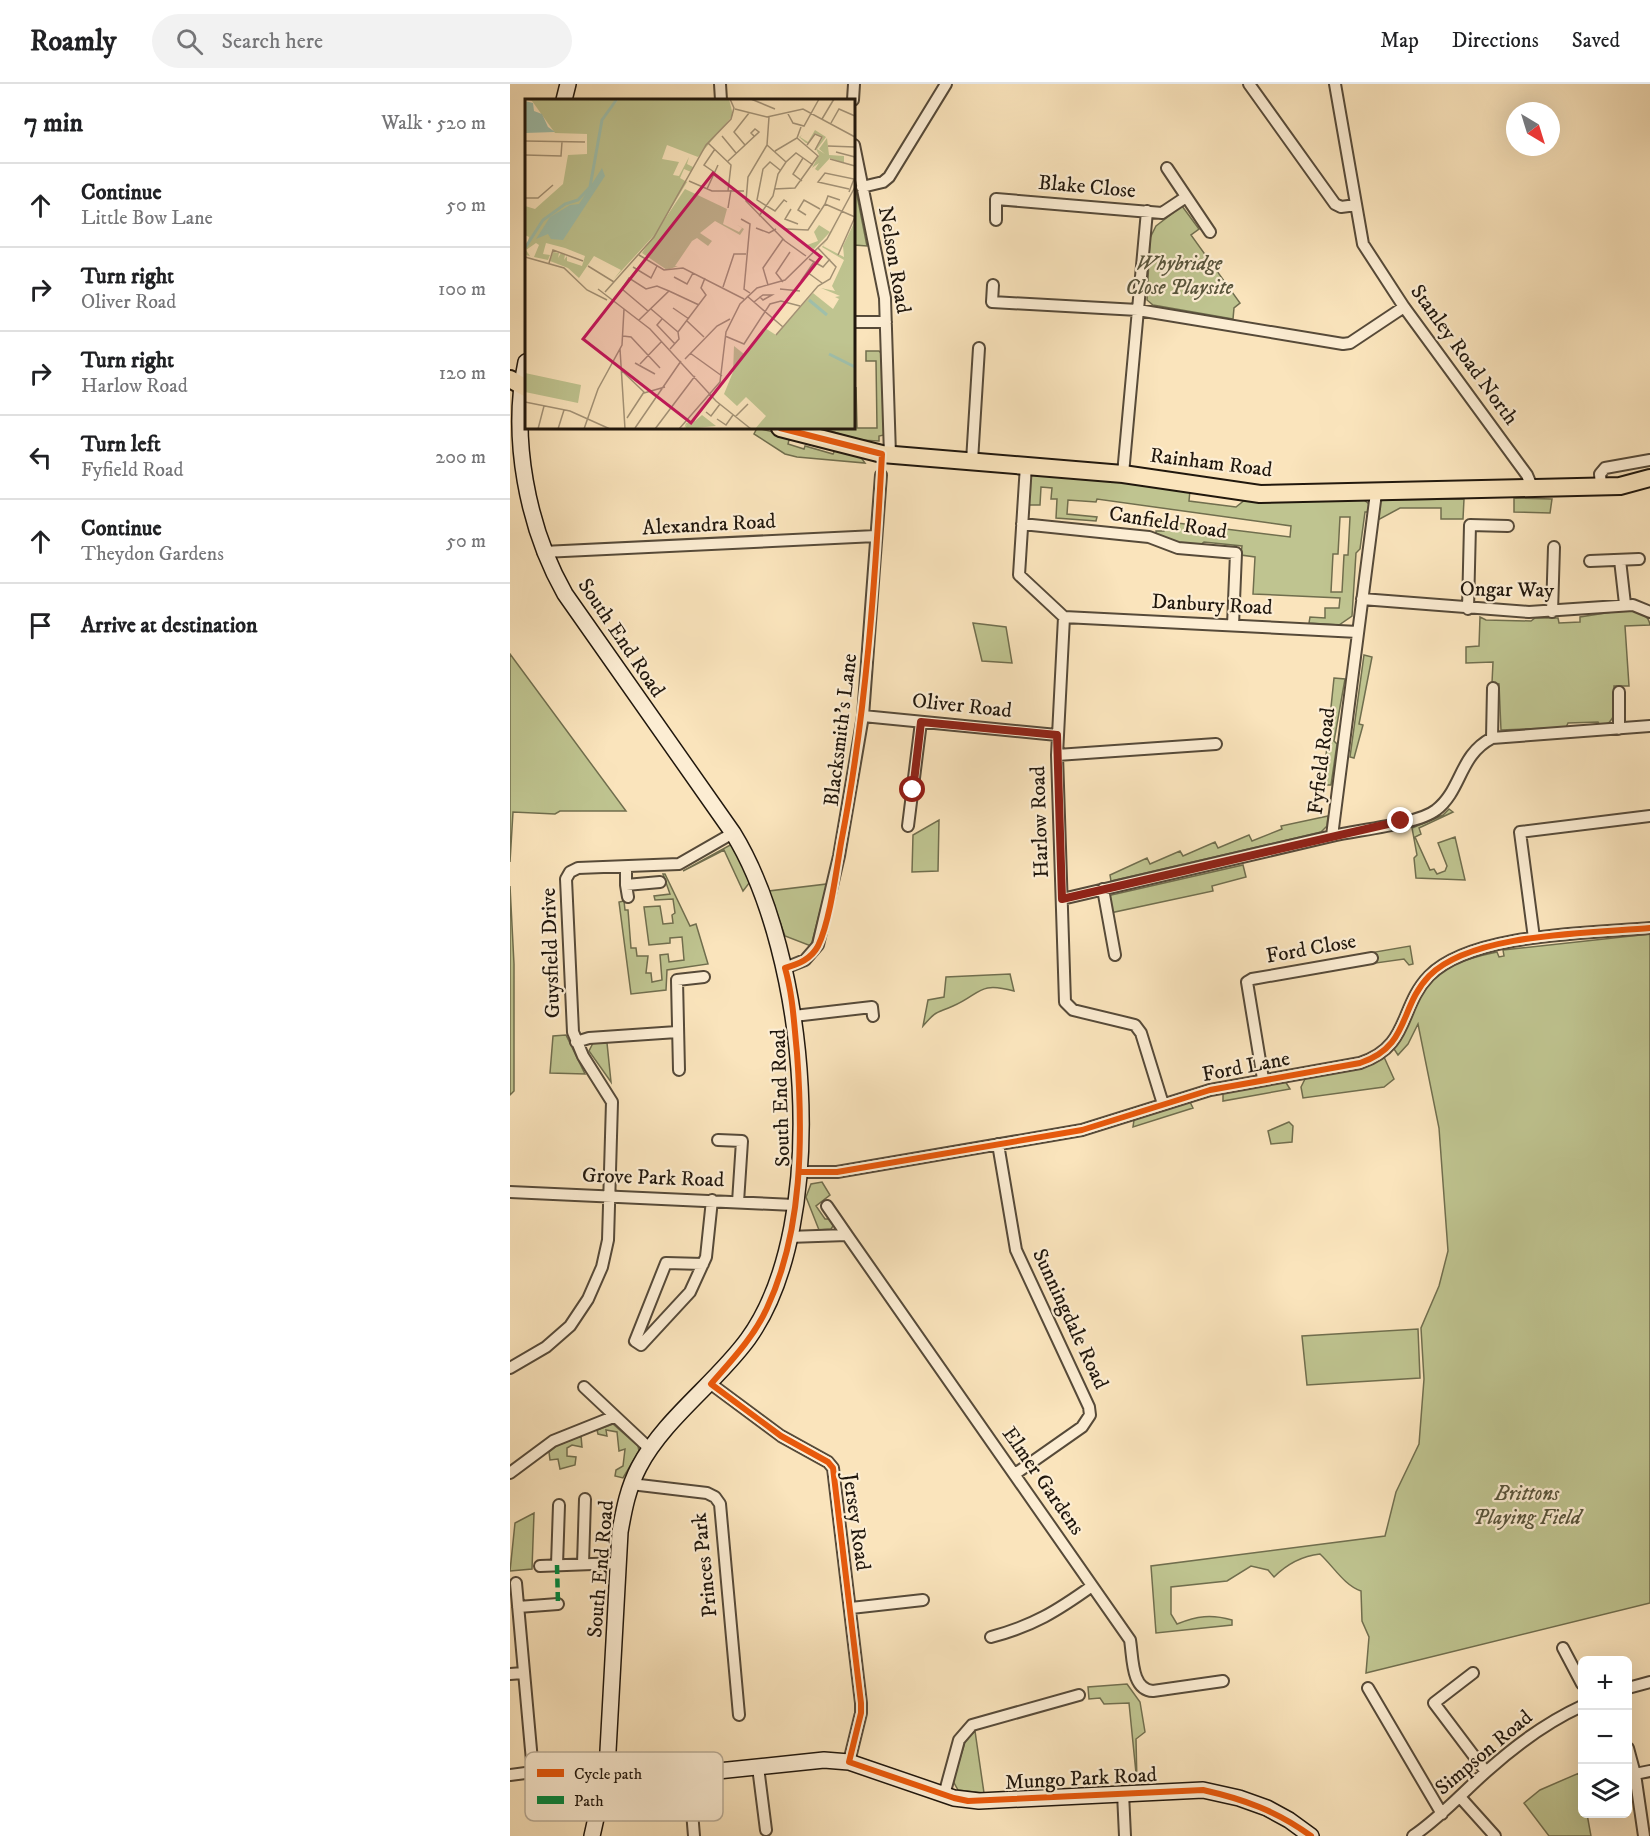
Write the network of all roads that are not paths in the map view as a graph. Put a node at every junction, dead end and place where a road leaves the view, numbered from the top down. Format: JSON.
{"nodes":[{"id":1,"x":568,"y":84,"type":"edge"},
{"id":2,"x":720,"y":84,"type":"edge"},
{"id":3,"x":854,"y":84,"type":"edge"},
{"id":4,"x":946,"y":84,"type":"edge"},
{"id":5,"x":1250,"y":84,"type":"edge"},
{"id":6,"x":1335,"y":84,"type":"edge"},
{"id":7,"x":564,"y":99,"type":"edge"},
{"id":8,"x":721,"y":99,"type":"edge"},
{"id":9,"x":853,"y":99,"type":"edge"},
{"id":10,"x":855,"y":150,"type":"edge"},
{"id":11,"x":1167,"y":168,"type":"dead end"},
{"id":12,"x":862,"y":187,"type":"junction"},
{"id":13,"x":1186,"y":197,"type":"junction"},
{"id":14,"x":1356,"y":205,"type":"junction"},
{"id":15,"x":1147,"y":211,"type":"junction"},
{"id":16,"x":996,"y":220,"type":"dead end"},
{"id":17,"x":1210,"y":232,"type":"dead end"},
{"id":18,"x":993,"y":285,"type":"dead end"},
{"id":19,"x":1404,"y":307,"type":"junction"},
{"id":20,"x":1138,"y":310,"type":"junction"},
{"id":21,"x":855,"y":322,"type":"edge"},
{"id":22,"x":886,"y":322,"type":"junction"},
{"id":23,"x":979,"y":348,"type":"dead end"},
{"id":24,"x":525,"y":365,"type":"edge"},
{"id":25,"x":519,"y":384,"type":"edge"},
{"id":26,"x":784,"y":429,"type":"edge"},
{"id":27,"x":890,"y":455,"type":"junction"},
{"id":28,"x":1650,"y":460,"type":"edge"},
{"id":29,"x":972,"y":461,"type":"junction"},
{"id":30,"x":1026,"y":465,"type":"junction"},
{"id":31,"x":1123,"y":474,"type":"junction"},
{"id":32,"x":880,"y":475,"type":"dead end"},
{"id":33,"x":1647,"y":480,"type":"edge"},
{"id":34,"x":1601,"y":486,"type":"junction"},
{"id":35,"x":1532,"y":488,"type":"junction"},
{"id":36,"x":1376,"y":493,"type":"junction"},
{"id":37,"x":1022,"y":524,"type":"junction"},
{"id":38,"x":1508,"y":526,"type":"dead end"},
{"id":39,"x":876,"y":536,"type":"junction"},
{"id":40,"x":1554,"y":546,"type":"dead end"},
{"id":41,"x":543,"y":552,"type":"junction"},
{"id":42,"x":1639,"y":559,"type":"dead end"},
{"id":43,"x":1620,"y":560,"type":"junction"},
{"id":44,"x":1590,"y":561,"type":"dead end"},
{"id":45,"x":1362,"y":599,"type":"junction"},
{"id":46,"x":1625,"y":604,"type":"junction"},
{"id":47,"x":1468,"y":609,"type":"junction"},
{"id":48,"x":1552,"y":612,"type":"junction"},
{"id":49,"x":1650,"y":612,"type":"edge"},
{"id":50,"x":1064,"y":617,"type":"junction"},
{"id":51,"x":1233,"y":625,"type":"junction"},
{"id":52,"x":1358,"y":632,"type":"junction"},
{"id":53,"x":1494,"y":688,"type":"dead end"},
{"id":54,"x":1619,"y":692,"type":"dead end"},
{"id":55,"x":863,"y":716,"type":"junction"},
{"id":56,"x":921,"y":722,"type":"junction"},
{"id":57,"x":1650,"y":726,"type":"edge"},
{"id":58,"x":1619,"y":729,"type":"junction"},
{"id":59,"x":1057,"y":735,"type":"junction"},
{"id":60,"x":1492,"y":738,"type":"junction"},
{"id":61,"x":1216,"y":744,"type":"dead end"},
{"id":62,"x":1057,"y":755,"type":"junction"},
{"id":63,"x":1650,"y":816,"type":"edge"},
{"id":64,"x":908,"y":826,"type":"dead end"},
{"id":65,"x":733,"y":833,"type":"junction"},
{"id":66,"x":1332,"y":836,"type":"junction"},
{"id":67,"x":626,"y":867,"type":"junction"},
{"id":68,"x":660,"y":882,"type":"dead end"},
{"id":69,"x":626,"y":885,"type":"junction"},
{"id":70,"x":1103,"y":889,"type":"junction"},
{"id":71,"x":628,"y":897,"type":"dead end"},
{"id":72,"x":1062,"y":899,"type":"junction"},
{"id":73,"x":1650,"y":928,"type":"edge"},
{"id":74,"x":1534,"y":938,"type":"junction"},
{"id":75,"x":1115,"y":954,"type":"dead end"},
{"id":76,"x":1372,"y":958,"type":"dead end"},
{"id":77,"x":785,"y":968,"type":"junction"},
{"id":78,"x":704,"y":977,"type":"dead end"},
{"id":79,"x":794,"y":1016,"type":"junction"},
{"id":80,"x":873,"y":1016,"type":"dead end"},
{"id":81,"x":677,"y":1032,"type":"junction"},
{"id":82,"x":576,"y":1042,"type":"junction"},
{"id":83,"x":679,"y":1070,"type":"dead end"},
{"id":84,"x":1263,"y":1079,"type":"junction"},
{"id":85,"x":1163,"y":1104,"type":"junction"},
{"id":86,"x":718,"y":1140,"type":"dead end"},
{"id":87,"x":998,"y":1144,"type":"junction"},
{"id":88,"x":801,"y":1172,"type":"junction"},
{"id":89,"x":510,"y":1192,"type":"edge"},
{"id":90,"x":611,"y":1196,"type":"junction"},
{"id":91,"x":712,"y":1200,"type":"junction"},
{"id":92,"x":738,"y":1202,"type":"junction"},
{"id":93,"x":794,"y":1205,"type":"junction"},
{"id":94,"x":827,"y":1206,"type":"dead end"},
{"id":95,"x":847,"y":1235,"type":"junction"},
{"id":96,"x":788,"y":1237,"type":"junction"},
{"id":97,"x":703,"y":1264,"type":"junction"},
{"id":98,"x":510,"y":1368,"type":"edge"},
{"id":99,"x":711,"y":1384,"type":"junction"},
{"id":100,"x":585,"y":1388,"type":"dead end"},
{"id":101,"x":613,"y":1417,"type":"junction"},
{"id":102,"x":650,"y":1449,"type":"junction"},
{"id":103,"x":510,"y":1473,"type":"edge"},
{"id":104,"x":1015,"y":1474,"type":"junction"},
{"id":105,"x":631,"y":1484,"type":"junction"},
{"id":106,"x":585,"y":1499,"type":"dead end"},
{"id":107,"x":559,"y":1505,"type":"dead end"},
{"id":108,"x":620,"y":1563,"type":"junction"},
{"id":109,"x":583,"y":1564,"type":"junction"},
{"id":110,"x":557,"y":1565,"type":"junction"},
{"id":111,"x":540,"y":1566,"type":"dead end"},
{"id":112,"x":516,"y":1583,"type":"dead end"},
{"id":113,"x":1092,"y":1586,"type":"junction"},
{"id":114,"x":923,"y":1600,"type":"dead end"},
{"id":115,"x":558,"y":1604,"type":"dead end"},
{"id":116,"x":518,"y":1606,"type":"junction"},
{"id":117,"x":851,"y":1608,"type":"junction"},
{"id":118,"x":991,"y":1637,"type":"dead end"},
{"id":119,"x":1563,"y":1647,"type":"dead end"},
{"id":120,"x":524,"y":1673,"type":"junction"},
{"id":121,"x":1473,"y":1673,"type":"dead end"},
{"id":122,"x":510,"y":1674,"type":"edge"},
{"id":123,"x":1578,"y":1676,"type":"edge"},
{"id":124,"x":1223,"y":1681,"type":"dead end"},
{"id":125,"x":1650,"y":1682,"type":"edge"},
{"id":126,"x":1632,"y":1687,"type":"edge"},
{"id":127,"x":1368,"y":1688,"type":"dead end"},
{"id":128,"x":1079,"y":1695,"type":"dead end"},
{"id":129,"x":1578,"y":1708,"type":"edge"},
{"id":130,"x":739,"y":1715,"type":"dead end"},
{"id":131,"x":532,"y":1752,"type":"edge"},
{"id":132,"x":608,"y":1752,"type":"edge"},
{"id":133,"x":849,"y":1762,"type":"junction"},
{"id":134,"x":1632,"y":1763,"type":"edge"},
{"id":135,"x":758,"y":1767,"type":"junction"},
{"id":136,"x":723,"y":1770,"type":"edge"},
{"id":137,"x":1650,"y":1771,"type":"edge"},
{"id":138,"x":1486,"y":1772,"type":"junction"},
{"id":139,"x":525,"y":1774,"type":"edge"},
{"id":140,"x":1635,"y":1774,"type":"junction"},
{"id":141,"x":510,"y":1775,"type":"edge"},
{"id":142,"x":1123,"y":1793,"type":"junction"},
{"id":143,"x":944,"y":1795,"type":"junction"},
{"id":144,"x":1460,"y":1797,"type":"junction"},
{"id":145,"x":1442,"y":1814,"type":"junction"},
{"id":146,"x":595,"y":1821,"type":"edge"},
{"id":147,"x":693,"y":1821,"type":"edge"},
{"id":148,"x":766,"y":1830,"type":"dead end"},
{"id":149,"x":592,"y":1836,"type":"edge"},
{"id":150,"x":694,"y":1836,"type":"edge"},
{"id":151,"x":1125,"y":1836,"type":"edge"},
{"id":152,"x":1311,"y":1836,"type":"edge"},
{"id":153,"x":1413,"y":1836,"type":"edge"},
{"id":154,"x":1495,"y":1836,"type":"edge"},
{"id":155,"x":1644,"y":1836,"type":"edge"}],
"edges":[{"from":1,"to":7,"type":"street"},
{"from":2,"to":8,"type":"street"},
{"from":3,"to":9,"type":"street"},
{"from":4,"to":12,"type":"street"},
{"from":5,"to":14,"type":"street"},
{"from":6,"to":14,"type":"street"},
{"from":10,"to":12,"type":"street","name":"Nelson Road"},
{"from":11,"to":13,"type":"street"},
{"from":12,"to":22,"type":"street","name":"Nelson Road"},
{"from":13,"to":15,"type":"street"},
{"from":13,"to":17,"type":"street"},
{"from":14,"to":19,"type":"street","name":"Stanley Road North"},
{"from":15,"to":16,"type":"street","name":"Blake Close"},
{"from":15,"to":20,"type":"street","name":"Blake Close"},
{"from":18,"to":20,"type":"street"},
{"from":19,"to":20,"type":"street"},
{"from":19,"to":35,"type":"street","name":"Stanley Road North"},
{"from":20,"to":31,"type":"street","name":"Blake Close"},
{"from":21,"to":22,"type":"street"},
{"from":22,"to":27,"type":"street","name":"Nelson Road"},
{"from":23,"to":29,"type":"street"},
{"from":24,"to":25,"type":"street","name":"South End Road"},
{"from":25,"to":41,"type":"street","name":"South End Road"},
{"from":26,"to":27,"type":"main road","name":"Rainham Road"},
{"from":27,"to":29,"type":"main road","name":"Rainham Road"},
{"from":28,"to":34,"type":"street"},
{"from":29,"to":30,"type":"main road","name":"Rainham Road"},
{"from":30,"to":31,"type":"main road","name":"Rainham Road"},
{"from":30,"to":37,"type":"street"},
{"from":31,"to":36,"type":"main road","name":"Rainham Road"},
{"from":32,"to":39,"type":"street","name":"Blacksmith's Lane"},
{"from":33,"to":34,"type":"main road","name":"Rainham Road"},
{"from":34,"to":35,"type":"main road","name":"Rainham Road"},
{"from":35,"to":36,"type":"main road","name":"Rainham Road"},
{"from":36,"to":45,"type":"street","name":"Fyfield Road"},
{"from":37,"to":50,"type":"street"},
{"from":37,"to":51,"type":"street","name":"Canfield Road"},
{"from":38,"to":47,"type":"street"},
{"from":39,"to":41,"type":"street","name":"Alexandra Road"},
{"from":39,"to":55,"type":"street","name":"Blacksmith's Lane"},
{"from":40,"to":48,"type":"street"},
{"from":41,"to":65,"type":"street","name":"South End Road"},
{"from":42,"to":43,"type":"street"},
{"from":43,"to":44,"type":"street"},
{"from":43,"to":46,"type":"street"},
{"from":45,"to":47,"type":"street","name":"Ongar Way"},
{"from":45,"to":52,"type":"street","name":"Fyfield Road"},
{"from":46,"to":48,"type":"street","name":"Ongar Way"},
{"from":46,"to":49,"type":"street","name":"Ongar Way"},
{"from":47,"to":48,"type":"street","name":"Ongar Way"},
{"from":50,"to":51,"type":"street","name":"Danbury Road"},
{"from":50,"to":59,"type":"street","name":"Harlow Road"},
{"from":51,"to":52,"type":"street","name":"Danbury Road"},
{"from":52,"to":66,"type":"street","name":"Fyfield Road"},
{"from":53,"to":60,"type":"street"},
{"from":54,"to":58,"type":"street"},
{"from":55,"to":56,"type":"street","name":"Oliver Road"},
{"from":55,"to":77,"type":"street","name":"Blacksmith's Lane"},
{"from":56,"to":59,"type":"street","name":"Oliver Road"},
{"from":56,"to":64,"type":"street"},
{"from":57,"to":58,"type":"street"},
{"from":58,"to":60,"type":"street"},
{"from":59,"to":62,"type":"street","name":"Harlow Road"},
{"from":60,"to":66,"type":"street"},
{"from":61,"to":62,"type":"street"},
{"from":62,"to":72,"type":"street","name":"Harlow Road"},
{"from":63,"to":74,"type":"street"},
{"from":65,"to":67,"type":"street","name":"Guysfield Drive"},
{"from":65,"to":77,"type":"street","name":"South End Road"},
{"from":66,"to":70,"type":"street","name":"Fyfield Road"},
{"from":67,"to":69,"type":"street"},
{"from":67,"to":82,"type":"street","name":"Guysfield Drive"},
{"from":68,"to":69,"type":"street"},
{"from":69,"to":71,"type":"street"},
{"from":70,"to":72,"type":"street","name":"Fyfield Road"},
{"from":70,"to":75,"type":"street"},
{"from":72,"to":85,"type":"street","name":"Harlow Road"},
{"from":73,"to":74,"type":"street","name":"Ford Lane"},
{"from":74,"to":84,"type":"street","name":"Ford Lane"},
{"from":76,"to":84,"type":"street","name":"Ford Close"},
{"from":77,"to":79,"type":"street","name":"South End Road"},
{"from":78,"to":81,"type":"street"},
{"from":79,"to":80,"type":"street"},
{"from":79,"to":88,"type":"street","name":"South End Road"},
{"from":81,"to":82,"type":"street"},
{"from":81,"to":83,"type":"street"},
{"from":82,"to":90,"type":"street","name":"Guysfield Drive"},
{"from":84,"to":85,"type":"street","name":"Ford Lane"},
{"from":85,"to":87,"type":"street","name":"Ford Lane"},
{"from":86,"to":92,"type":"street"},
{"from":87,"to":88,"type":"street","name":"Ford Lane"},
{"from":87,"to":104,"type":"street","name":"Sunningdale Road"},
{"from":88,"to":93,"type":"street","name":"South End Road"},
{"from":89,"to":90,"type":"street","name":"Grove Park Road"},
{"from":90,"to":91,"type":"street","name":"Grove Park Road"},
{"from":90,"to":98,"type":"street","name":"Guysfield Drive"},
{"from":91,"to":92,"type":"street","name":"Grove Park Road"},
{"from":91,"to":97,"type":"street"},
{"from":92,"to":93,"type":"street","name":"Grove Park Road"},
{"from":93,"to":96,"type":"street","name":"South End Road"},
{"from":94,"to":95,"type":"street","name":"Elmer Gardens"},
{"from":95,"to":96,"type":"street"},
{"from":95,"to":104,"type":"street","name":"Elmer Gardens"},
{"from":96,"to":99,"type":"street","name":"South End Road"},
{"from":97,"to":97,"type":"street"},
{"from":99,"to":102,"type":"street","name":"South End Road"},
{"from":99,"to":117,"type":"street","name":"Jersey Road"},
{"from":100,"to":101,"type":"street"},
{"from":101,"to":102,"type":"street"},
{"from":101,"to":103,"type":"street"},
{"from":102,"to":105,"type":"street","name":"South End Road"},
{"from":104,"to":113,"type":"street","name":"Elmer Gardens"},
{"from":105,"to":108,"type":"street","name":"South End Road"},
{"from":105,"to":130,"type":"street","name":"Princes Park"},
{"from":106,"to":109,"type":"street"},
{"from":107,"to":110,"type":"street"},
{"from":108,"to":109,"type":"street"},
{"from":108,"to":132,"type":"street","name":"South End Road"},
{"from":109,"to":110,"type":"street"},
{"from":110,"to":111,"type":"street"},
{"from":112,"to":116,"type":"street"},
{"from":113,"to":118,"type":"street"},
{"from":113,"to":124,"type":"street","name":"Elmer Gardens"},
{"from":114,"to":117,"type":"street"},
{"from":115,"to":116,"type":"street"},
{"from":116,"to":120,"type":"street"},
{"from":117,"to":133,"type":"street","name":"Jersey Road"},
{"from":119,"to":123,"type":"street"},
{"from":120,"to":122,"type":"street"},
{"from":120,"to":131,"type":"street"},
{"from":121,"to":138,"type":"street"},
{"from":125,"to":126,"type":"street"},
{"from":127,"to":145,"type":"street"},
{"from":128,"to":143,"type":"street"},
{"from":129,"to":138,"type":"street","name":"Simpson Road"},
{"from":133,"to":135,"type":"street","name":"Mungo Park Road"},
{"from":133,"to":143,"type":"street","name":"Mungo Park Road"},
{"from":134,"to":140,"type":"street"},
{"from":135,"to":136,"type":"street","name":"Mungo Park Road"},
{"from":135,"to":148,"type":"street"},
{"from":137,"to":140,"type":"street"},
{"from":138,"to":144,"type":"street","name":"Simpson Road"},
{"from":139,"to":141,"type":"street"},
{"from":140,"to":155,"type":"street"},
{"from":142,"to":143,"type":"street","name":"Mungo Park Road"},
{"from":142,"to":151,"type":"street"},
{"from":142,"to":152,"type":"street","name":"Mungo Park Road"},
{"from":144,"to":145,"type":"street","name":"Simpson Road"},
{"from":144,"to":154,"type":"street"},
{"from":145,"to":153,"type":"street","name":"Simpson Road"},
{"from":146,"to":149,"type":"street","name":"South End Road"},
{"from":147,"to":150,"type":"street"}]}
